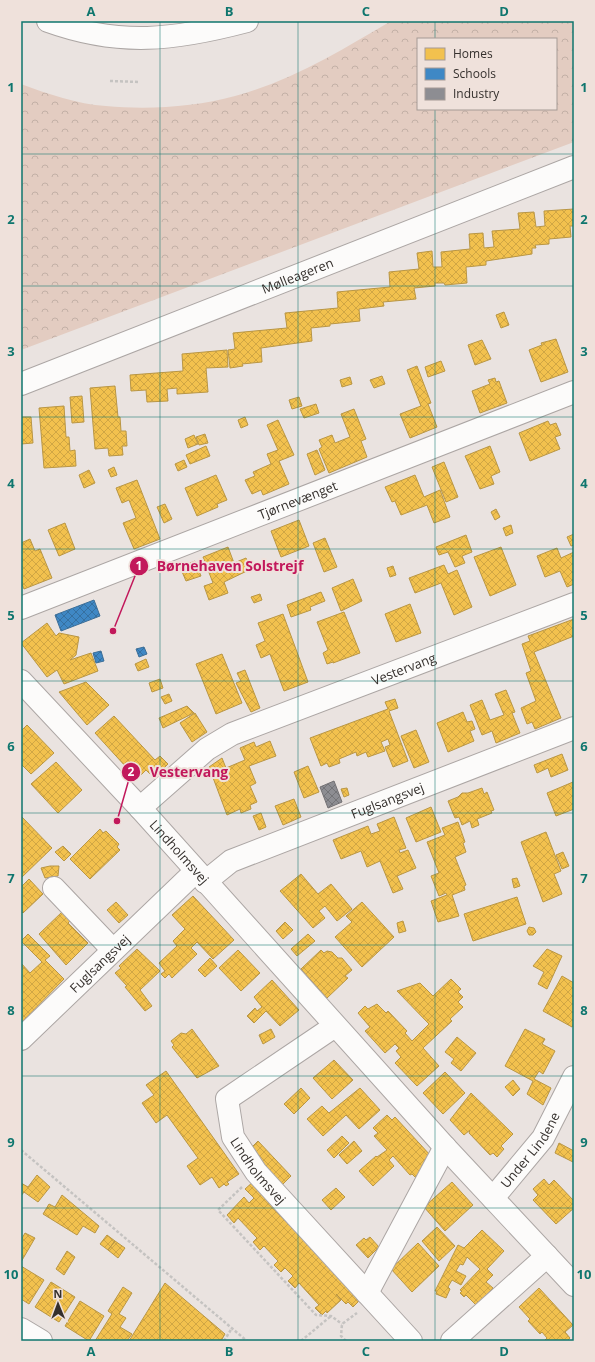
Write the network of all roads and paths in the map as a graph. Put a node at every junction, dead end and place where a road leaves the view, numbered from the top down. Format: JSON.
{"nodes":[{"id":1,"x":48,"y":21,"type":"edge"},
{"id":2,"x":247,"y":21,"type":"edge"},
{"id":3,"x":110,"y":81,"type":"dead end"},
{"id":4,"x":139,"y":82,"type":"dead end"},
{"id":5,"x":574,"y":167,"type":"edge"},
{"id":6,"x":21,"y":384,"type":"edge"},
{"id":7,"x":574,"y":392,"type":"edge"},
{"id":8,"x":574,"y":604,"type":"edge"},
{"id":9,"x":21,"y":608,"type":"edge"},
{"id":10,"x":21,"y":681,"type":"edge"},
{"id":11,"x":574,"y":728,"type":"edge"},
{"id":12,"x":140,"y":808,"type":"junction"},
{"id":13,"x":201,"y":877,"type":"junction"},
{"id":14,"x":54,"y":888,"type":"dead end"},
{"id":15,"x":113,"y":950,"type":"junction"},
{"id":16,"x":335,"y":1026,"type":"junction"},
{"id":17,"x":21,"y":1039,"type":"edge"},
{"id":18,"x":574,"y":1077,"type":"edge"},
{"id":19,"x":445,"y":1147,"type":"junction"},
{"id":20,"x":21,"y":1150,"type":"edge"},
{"id":21,"x":256,"y":1172,"type":"junction"},
{"id":22,"x":493,"y":1198,"type":"junction"},
{"id":23,"x":547,"y":1256,"type":"junction"},
{"id":24,"x":574,"y":1285,"type":"edge"},
{"id":25,"x":370,"y":1297,"type":"junction"},
{"id":26,"x":331,"y":1316,"type":"junction"},
{"id":27,"x":342,"y":1324,"type":"junction"},
{"id":28,"x":232,"y":1328,"type":"junction"},
{"id":29,"x":21,"y":1329,"type":"edge"},
{"id":30,"x":41,"y":1341,"type":"edge"},
{"id":31,"x":224,"y":1341,"type":"edge"},
{"id":32,"x":247,"y":1341,"type":"edge"},
{"id":33,"x":301,"y":1341,"type":"edge"},
{"id":34,"x":346,"y":1341,"type":"edge"},
{"id":35,"x":410,"y":1341,"type":"edge"},
{"id":36,"x":452,"y":1341,"type":"edge"}],
"edges":[{"from":1,"to":2,"type":"street"},
{"from":3,"to":4,"type":"path"},
{"from":5,"to":6,"type":"street","name":"Mølleageren"},
{"from":7,"to":9,"type":"street","name":"Tjørnevænget"},
{"from":8,"to":12,"type":"street","name":"Vestervang"},
{"from":10,"to":12,"type":"street","name":"Lindholmsvej"},
{"from":11,"to":13,"type":"street","name":"Fuglsangsvej"},
{"from":12,"to":13,"type":"street","name":"Lindholmsvej"},
{"from":13,"to":15,"type":"street","name":"Fuglsangsvej"},
{"from":13,"to":16,"type":"street","name":"Lindholmsvej"},
{"from":14,"to":15,"type":"street"},
{"from":15,"to":17,"type":"street","name":"Fuglsangsvej"},
{"from":16,"to":19,"type":"street","name":"Lindholmsvej"},
{"from":16,"to":21,"type":"street","name":"Lindholmsvej"},
{"from":18,"to":22,"type":"street","name":"Under Lindene"},
{"from":19,"to":22,"type":"street","name":"Lindholmsvej"},
{"from":19,"to":25,"type":"street"},
{"from":20,"to":28,"type":"path"},
{"from":21,"to":25,"type":"street","name":"Lindholmsvej"},
{"from":21,"to":26,"type":"path"},
{"from":22,"to":23,"type":"street","name":"Lindholmsvej"},
{"from":23,"to":24,"type":"street","name":"Lindholmsvej"},
{"from":23,"to":36,"type":"street"},
{"from":25,"to":27,"type":"path"},
{"from":25,"to":35,"type":"street","name":"Lindholmsvej"},
{"from":26,"to":27,"type":"path"},
{"from":26,"to":33,"type":"path"},
{"from":27,"to":34,"type":"path"},
{"from":28,"to":31,"type":"path"},
{"from":28,"to":32,"type":"path"},
{"from":29,"to":30,"type":"street"}]}
